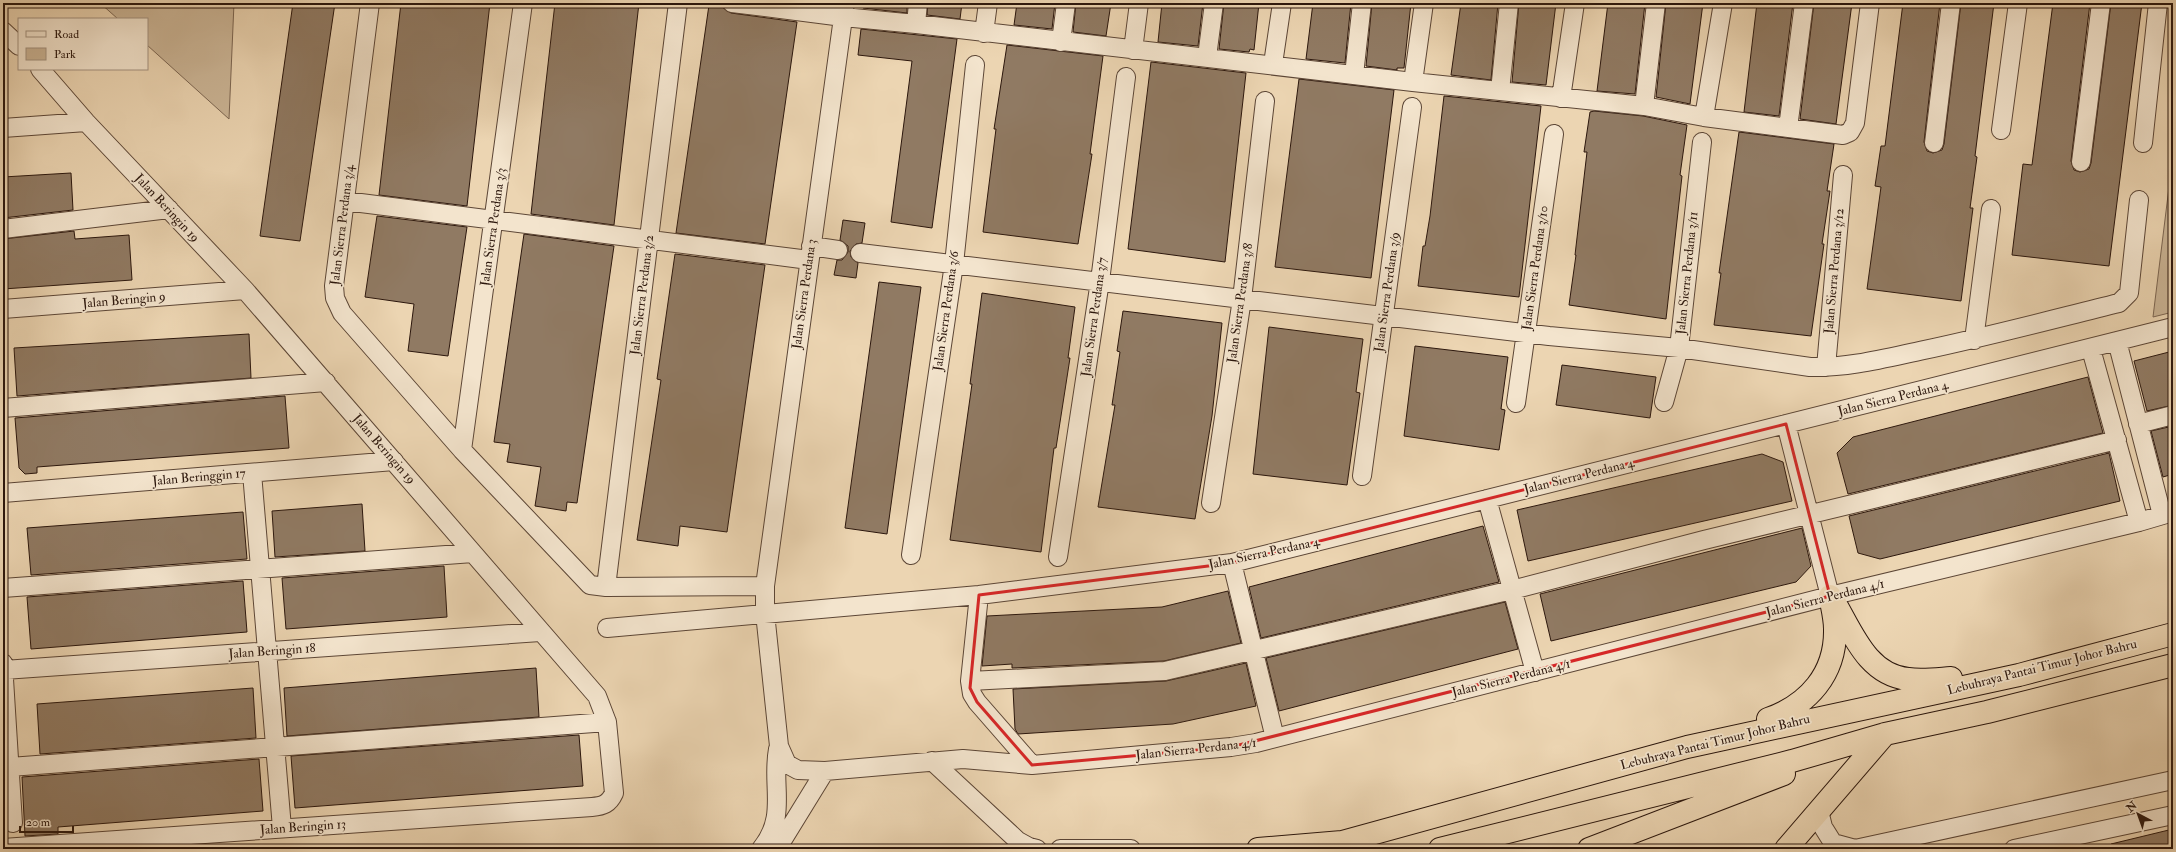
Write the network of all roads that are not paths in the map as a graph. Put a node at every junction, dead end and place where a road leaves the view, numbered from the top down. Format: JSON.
{"nodes":[{"id":1,"x":370,"y":3,"type":"edge"},
{"id":2,"x":523,"y":3,"type":"edge"},
{"id":3,"x":678,"y":3,"type":"edge"},
{"id":4,"x":732,"y":3,"type":"edge"},
{"id":5,"x":918,"y":3,"type":"edge"},
{"id":6,"x":988,"y":3,"type":"edge"},
{"id":7,"x":1066,"y":3,"type":"edge"},
{"id":8,"x":1139,"y":3,"type":"edge"},
{"id":9,"x":1214,"y":3,"type":"edge"},
{"id":10,"x":1282,"y":3,"type":"edge"},
{"id":11,"x":1362,"y":3,"type":"edge"},
{"id":12,"x":1424,"y":3,"type":"edge"},
{"id":13,"x":1508,"y":3,"type":"edge"},
{"id":14,"x":1575,"y":3,"type":"edge"},
{"id":15,"x":1656,"y":3,"type":"edge"},
{"id":16,"x":1723,"y":3,"type":"edge"},
{"id":17,"x":1804,"y":3,"type":"edge"},
{"id":18,"x":1870,"y":3,"type":"edge"},
{"id":19,"x":1951,"y":3,"type":"edge"},
{"id":20,"x":2018,"y":3,"type":"edge"},
{"id":21,"x":2101,"y":3,"type":"edge"},
{"id":22,"x":2158,"y":3,"type":"edge"},
{"id":23,"x":844,"y":10,"type":"edge"},
{"id":24,"x":916,"y":24,"type":"junction"},
{"id":25,"x":3,"y":31,"type":"edge"},
{"id":26,"x":984,"y":33,"type":"junction"},
{"id":27,"x":1060,"y":42,"type":"junction"},
{"id":28,"x":18,"y":45,"type":"edge"},
{"id":29,"x":1133,"y":50,"type":"junction"},
{"id":30,"x":1207,"y":57,"type":"junction"},
{"id":31,"x":1273,"y":64,"type":"junction"},
{"id":32,"x":974,"y":65,"type":"dead end"},
{"id":33,"x":41,"y":70,"type":"edge"},
{"id":34,"x":1354,"y":74,"type":"junction"},
{"id":35,"x":1126,"y":77,"type":"dead end"},
{"id":36,"x":1413,"y":82,"type":"junction"},
{"id":37,"x":1500,"y":91,"type":"junction"},
{"id":38,"x":1560,"y":98,"type":"junction"},
{"id":39,"x":1265,"y":101,"type":"dead end"},
{"id":40,"x":1644,"y":106,"type":"junction"},
{"id":41,"x":1412,"y":108,"type":"dead end"},
{"id":42,"x":1704,"y":117,"type":"junction"},
{"id":43,"x":86,"y":122,"type":"junction"},
{"id":44,"x":3,"y":128,"type":"edge"},
{"id":45,"x":1788,"y":128,"type":"junction"},
{"id":46,"x":2001,"y":130,"type":"dead end"},
{"id":47,"x":1554,"y":134,"type":"dead end"},
{"id":48,"x":1702,"y":142,"type":"dead end"},
{"id":49,"x":1934,"y":143,"type":"dead end"},
{"id":50,"x":2143,"y":143,"type":"dead end"},
{"id":51,"x":2081,"y":162,"type":"dead end"},
{"id":52,"x":1843,"y":176,"type":"dead end"},
{"id":53,"x":2139,"y":200,"type":"dead end"},
{"id":54,"x":345,"y":201,"type":"junction"},
{"id":55,"x":169,"y":209,"type":"junction"},
{"id":56,"x":1991,"y":209,"type":"dead end"},
{"id":57,"x":494,"y":220,"type":"junction"},
{"id":58,"x":3,"y":229,"type":"edge"},
{"id":59,"x":649,"y":240,"type":"junction"},
{"id":60,"x":838,"y":250,"type":"dead end"},
{"id":61,"x":810,"y":253,"type":"junction"},
{"id":62,"x":860,"y":253,"type":"dead end"},
{"id":63,"x":954,"y":264,"type":"junction"},
{"id":64,"x":1100,"y":281,"type":"junction"},
{"id":65,"x":245,"y":290,"type":"junction"},
{"id":66,"x":1242,"y":299,"type":"junction"},
{"id":67,"x":3,"y":309,"type":"edge"},
{"id":68,"x":1384,"y":316,"type":"junction"},
{"id":69,"x":2173,"y":327,"type":"edge"},
{"id":70,"x":1525,"y":333,"type":"junction"},
{"id":71,"x":1974,"y":340,"type":"junction"},
{"id":72,"x":2117,"y":341,"type":"junction"},
{"id":73,"x":1679,"y":348,"type":"junction"},
{"id":74,"x":2091,"y":349,"type":"junction"},
{"id":75,"x":1826,"y":368,"type":"junction"},
{"id":76,"x":326,"y":382,"type":"junction"},
{"id":77,"x":1664,"y":402,"type":"dead end"},
{"id":78,"x":1516,"y":403,"type":"dead end"},
{"id":79,"x":3,"y":408,"type":"edge"},
{"id":80,"x":2173,"y":416,"type":"edge"},
{"id":81,"x":1786,"y":424,"type":"junction"},
{"id":82,"x":2138,"y":424,"type":"junction"},
{"id":83,"x":2116,"y":440,"type":"junction"},
{"id":84,"x":462,"y":450,"type":"junction"},
{"id":85,"x":394,"y":461,"type":"junction"},
{"id":86,"x":252,"y":473,"type":"junction"},
{"id":87,"x":1362,"y":476,"type":"dead end"},
{"id":88,"x":3,"y":493,"type":"edge"},
{"id":89,"x":1487,"y":499,"type":"junction"},
{"id":90,"x":1211,"y":503,"type":"dead end"},
{"id":91,"x":2167,"y":514,"type":"edge"},
{"id":92,"x":1810,"y":515,"type":"junction"},
{"id":93,"x":2139,"y":522,"type":"junction"},
{"id":94,"x":473,"y":553,"type":"junction"},
{"id":95,"x":911,"y":555,"type":"dead end"},
{"id":96,"x":1058,"y":557,"type":"dead end"},
{"id":97,"x":1232,"y":563,"type":"junction"},
{"id":98,"x":260,"y":569,"type":"junction"},
{"id":99,"x":765,"y":586,"type":"junction"},
{"id":100,"x":606,"y":587,"type":"junction"},
{"id":101,"x":3,"y":588,"type":"edge"},
{"id":102,"x":1512,"y":590,"type":"junction"},
{"id":103,"x":979,"y":595,"type":"junction"},
{"id":104,"x":1830,"y":596,"type":"junction"},
{"id":105,"x":765,"y":613,"type":"junction"},
{"id":106,"x":607,"y":628,"type":"dead end"},
{"id":107,"x":540,"y":632,"type":"junction"},
{"id":108,"x":2173,"y":634,"type":"edge"},
{"id":109,"x":1254,"y":651,"type":"junction"},
{"id":110,"x":267,"y":652,"type":"junction"},
{"id":111,"x":2173,"y":665,"type":"edge"},
{"id":112,"x":3,"y":666,"type":"edge"},
{"id":113,"x":1535,"y":672,"type":"junction"},
{"id":114,"x":2020,"y":675,"type":"junction"},
{"id":115,"x":970,"y":681,"type":"junction"},
{"id":116,"x":607,"y":722,"type":"junction"},
{"id":117,"x":1885,"y":734,"type":"junction"},
{"id":118,"x":1275,"y":738,"type":"junction"},
{"id":119,"x":275,"y":746,"type":"junction"},
{"id":120,"x":779,"y":746,"type":"junction"},
{"id":121,"x":1687,"y":747,"type":"junction"},
{"id":122,"x":932,"y":761,"type":"junction"},
{"id":123,"x":1032,"y":765,"type":"junction"},
{"id":124,"x":10,"y":767,"type":"junction"},
{"id":125,"x":825,"y":771,"type":"junction"},
{"id":126,"x":2173,"y":780,"type":"edge"},
{"id":127,"x":604,"y":806,"type":"joint"},
{"id":128,"x":1819,"y":810,"type":"junction"},
{"id":129,"x":2173,"y":815,"type":"edge"},
{"id":130,"x":13,"y":823,"type":"dead end"},
{"id":131,"x":282,"y":828,"type":"junction"},
{"id":132,"x":3,"y":848,"type":"edge"},
{"id":133,"x":761,"y":849,"type":"edge"},
{"id":134,"x":777,"y":849,"type":"edge"},
{"id":135,"x":1037,"y":849,"type":"edge"},
{"id":136,"x":1060,"y":849,"type":"edge"},
{"id":137,"x":1131,"y":849,"type":"edge"},
{"id":138,"x":1258,"y":849,"type":"edge"},
{"id":139,"x":1440,"y":849,"type":"edge"},
{"id":140,"x":1589,"y":849,"type":"edge"},
{"id":141,"x":1786,"y":849,"type":"edge"},
{"id":142,"x":1855,"y":849,"type":"edge"},
{"id":143,"x":2014,"y":849,"type":"edge"}],
"edges":[{"from":1,"to":54,"type":"street","name":"Jalan Sierra Perdana 3/4"},
{"from":2,"to":57,"type":"street","name":"Jalan Sierra Perdana 3/3"},
{"from":3,"to":59,"type":"street","name":"Jalan Sierra Perdana 3/2"},
{"from":4,"to":23,"type":"street"},
{"from":5,"to":24,"type":"street"},
{"from":6,"to":26,"type":"street"},
{"from":7,"to":27,"type":"street"},
{"from":8,"to":29,"type":"street"},
{"from":9,"to":30,"type":"street"},
{"from":10,"to":31,"type":"street"},
{"from":11,"to":34,"type":"street"},
{"from":12,"to":36,"type":"street"},
{"from":13,"to":37,"type":"street"},
{"from":14,"to":38,"type":"street"},
{"from":15,"to":40,"type":"street"},
{"from":16,"to":42,"type":"street"},
{"from":17,"to":45,"type":"street"},
{"from":18,"to":45,"type":"street"},
{"from":19,"to":49,"type":"street"},
{"from":20,"to":46,"type":"street"},
{"from":21,"to":51,"type":"street"},
{"from":22,"to":50,"type":"street"},
{"from":23,"to":24,"type":"street"},
{"from":23,"to":61,"type":"street","name":"Jalan Sierra Perdana 3"},
{"from":24,"to":26,"type":"street"},
{"from":25,"to":28,"type":"street"},
{"from":26,"to":27,"type":"street"},
{"from":27,"to":29,"type":"street"},
{"from":29,"to":30,"type":"street"},
{"from":30,"to":31,"type":"street"},
{"from":31,"to":34,"type":"street"},
{"from":32,"to":63,"type":"street","name":"Jalan Sierra Perdana 3/6"},
{"from":33,"to":43,"type":"street","name":"Jalan Beringin 19"},
{"from":34,"to":36,"type":"street"},
{"from":35,"to":64,"type":"street","name":"Jalan Sierra Perdana 3/7"},
{"from":36,"to":37,"type":"street"},
{"from":37,"to":38,"type":"street"},
{"from":38,"to":40,"type":"street"},
{"from":39,"to":66,"type":"street","name":"Jalan Sierra Perdana 3/8"},
{"from":40,"to":42,"type":"street"},
{"from":41,"to":68,"type":"street","name":"Jalan Sierra Perdana 3/9"},
{"from":42,"to":45,"type":"street"},
{"from":43,"to":44,"type":"street"},
{"from":43,"to":55,"type":"street","name":"Jalan Beringin 19"},
{"from":47,"to":70,"type":"street","name":"Jalan Sierra Perdana 3/10"},
{"from":48,"to":73,"type":"street","name":"Jalan Sierra Perdana 3/11"},
{"from":52,"to":75,"type":"street","name":"Jalan Sierra Perdana 3/12"},
{"from":53,"to":71,"type":"street"},
{"from":54,"to":57,"type":"street"},
{"from":54,"to":84,"type":"street","name":"Jalan Sierra Perdana 3/4"},
{"from":55,"to":58,"type":"street"},
{"from":55,"to":65,"type":"street","name":"Jalan Beringin 19"},
{"from":56,"to":71,"type":"street"},
{"from":57,"to":59,"type":"street"},
{"from":57,"to":84,"type":"street","name":"Jalan Sierra Perdana 3/3"},
{"from":59,"to":61,"type":"street"},
{"from":59,"to":100,"type":"street","name":"Jalan Sierra Perdana 3/2"},
{"from":60,"to":61,"type":"street"},
{"from":61,"to":99,"type":"street","name":"Jalan Sierra Perdana 3"},
{"from":62,"to":63,"type":"street"},
{"from":63,"to":64,"type":"street"},
{"from":63,"to":95,"type":"street","name":"Jalan Sierra Perdana 3/6"},
{"from":64,"to":66,"type":"street"},
{"from":64,"to":96,"type":"street","name":"Jalan Sierra Perdana 3/7"},
{"from":65,"to":67,"type":"street","name":"Jalan Beringin 9"},
{"from":65,"to":76,"type":"street","name":"Jalan Beringin 19"},
{"from":66,"to":68,"type":"street"},
{"from":66,"to":90,"type":"street","name":"Jalan Sierra Perdana 3/8"},
{"from":68,"to":70,"type":"street"},
{"from":68,"to":87,"type":"street","name":"Jalan Sierra Perdana 3/9"},
{"from":69,"to":72,"type":"street","name":"Jalan Sierra Perdana 4"},
{"from":70,"to":73,"type":"street"},
{"from":70,"to":78,"type":"street","name":"Jalan Sierra Perdana 3/10"},
{"from":71,"to":75,"type":"street"},
{"from":72,"to":74,"type":"street","name":"Jalan Sierra Perdana 4"},
{"from":72,"to":82,"type":"street"},
{"from":73,"to":75,"type":"street"},
{"from":73,"to":77,"type":"street","name":"Jalan Sierra Perdana 3/11"},
{"from":74,"to":81,"type":"street","name":"Jalan Sierra Perdana 4"},
{"from":74,"to":83,"type":"street"},
{"from":76,"to":79,"type":"street"},
{"from":76,"to":85,"type":"street","name":"Jalan Beringin 19"},
{"from":80,"to":82,"type":"street"},
{"from":81,"to":89,"type":"street","name":"Jalan Sierra Perdana 4"},
{"from":81,"to":92,"type":"street"},
{"from":82,"to":91,"type":"street"},
{"from":83,"to":92,"type":"street"},
{"from":83,"to":93,"type":"street"},
{"from":84,"to":100,"type":"street","name":"Jalan Sierra Perdana 3/4"},
{"from":85,"to":86,"type":"street","name":"Jalan Beringgin 17"},
{"from":85,"to":94,"type":"street","name":"Jalan Beringin 19"},
{"from":86,"to":88,"type":"street","name":"Jalan Beringgin 17"},
{"from":86,"to":98,"type":"street"},
{"from":89,"to":97,"type":"street","name":"Jalan Sierra Perdana 4"},
{"from":89,"to":102,"type":"street"},
{"from":91,"to":93,"type":"street","name":"Jalan Sierra Perdana 4/1"},
{"from":92,"to":102,"type":"street"},
{"from":92,"to":104,"type":"street"},
{"from":93,"to":104,"type":"street","name":"Jalan Sierra Perdana 4/1"},
{"from":94,"to":98,"type":"street"},
{"from":94,"to":107,"type":"street","name":"Jalan Beringin 19"},
{"from":97,"to":103,"type":"street","name":"Jalan Sierra Perdana 4"},
{"from":97,"to":109,"type":"street"},
{"from":98,"to":101,"type":"street"},
{"from":98,"to":110,"type":"street"},
{"from":99,"to":100,"type":"street","name":"Jalan Sierra Perdana 3/4"},
{"from":99,"to":105,"type":"street","name":"Jalan Sierra Perdana 3"},
{"from":102,"to":109,"type":"street"},
{"from":102,"to":113,"type":"street"},
{"from":103,"to":105,"type":"street","name":"Jalan Sierra Perdana 4"},
{"from":103,"to":115,"type":"street"},
{"from":104,"to":113,"type":"street","name":"Jalan Sierra Perdana 4/1"},
{"from":104,"to":114,"type":"highway"},
{"from":104,"to":121,"type":"highway"},
{"from":105,"to":106,"type":"street","name":"Jalan Sierra Perdana 4"},
{"from":105,"to":120,"type":"street","name":"Jalan Sierra Perdana 3"},
{"from":107,"to":110,"type":"street","name":"Jalan Beringin 18"},
{"from":107,"to":116,"type":"street","name":"Jalan Beringin 19"},
{"from":108,"to":114,"type":"highway","name":"Lebuhraya Pantai Timur Johor Bahru"},
{"from":109,"to":115,"type":"street"},
{"from":109,"to":118,"type":"street"},
{"from":110,"to":112,"type":"street","name":"Jalan Beringin 18"},
{"from":110,"to":119,"type":"street"},
{"from":111,"to":117,"type":"highway"},
{"from":112,"to":124,"type":"street"},
{"from":113,"to":118,"type":"street","name":"Jalan Sierra Perdana 4/1"},
{"from":114,"to":121,"type":"highway","name":"Lebuhraya Pantai Timur Johor Bahru"},
{"from":115,"to":123,"type":"street"},
{"from":116,"to":119,"type":"street"},
{"from":116,"to":127,"type":"street","name":"Jalan Beringin 19"},
{"from":117,"to":128,"type":"highway"},
{"from":117,"to":139,"type":"highway"},
{"from":117,"to":140,"type":"highway"},
{"from":118,"to":123,"type":"street","name":"Jalan Sierra Perdana 4/1"},
{"from":119,"to":124,"type":"street"},
{"from":119,"to":131,"type":"street"},
{"from":120,"to":125,"type":"street","name":"Jalan Sierra Perdana 4/1"},
{"from":120,"to":133,"type":"street"},
{"from":121,"to":138,"type":"highway","name":"Lebuhraya Pantai Timur Johor Bahru"},
{"from":122,"to":123,"type":"street","name":"Jalan Sierra Perdana 4/1"},
{"from":122,"to":125,"type":"street","name":"Jalan Sierra Perdana 4/1"},
{"from":122,"to":135,"type":"street"},
{"from":124,"to":130,"type":"street"},
{"from":125,"to":134,"type":"street"},
{"from":126,"to":142,"type":"street"},
{"from":127,"to":131,"type":"street","name":"Jalan Beringin 13"},
{"from":128,"to":141,"type":"highway"},
{"from":128,"to":142,"type":"street"},
{"from":129,"to":143,"type":"street"},
{"from":131,"to":132,"type":"street","name":"Jalan Beringin 13"},
{"from":136,"to":137,"type":"street"}]}
